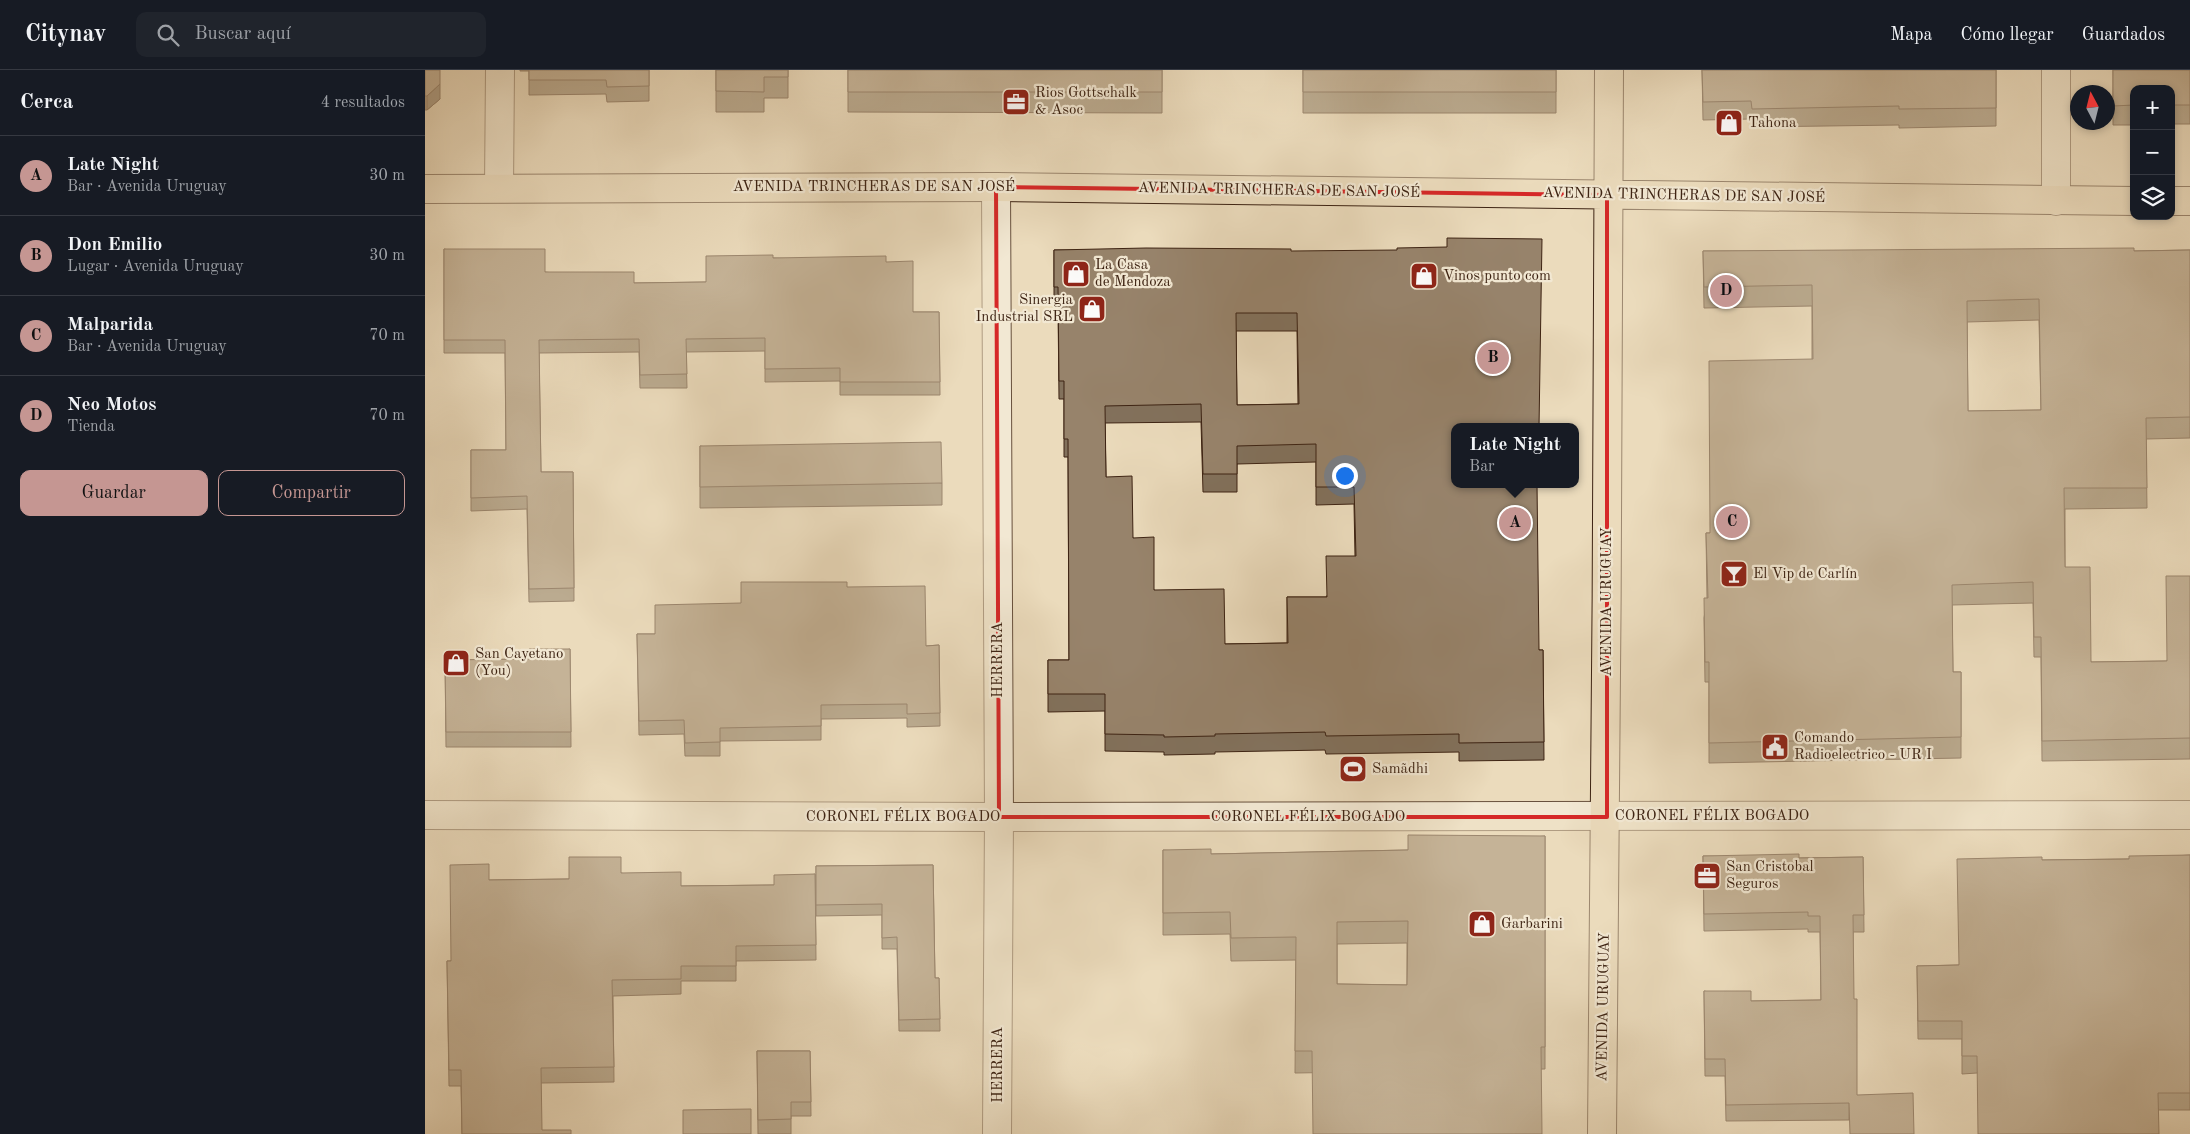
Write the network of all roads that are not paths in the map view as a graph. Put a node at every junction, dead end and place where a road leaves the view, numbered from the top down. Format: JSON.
{"nodes":[{"id":1,"x":500,"y":70,"type":"edge"},
{"id":2,"x":1609,"y":70,"type":"edge"},
{"id":3,"x":2056,"y":70,"type":"edge"},
{"id":4,"x":996,"y":187,"type":"junction"},
{"id":5,"x":425,"y":188,"type":"edge"},
{"id":6,"x":499,"y":188,"type":"junction"},
{"id":7,"x":1607,"y":195,"type":"junction"},
{"id":8,"x":2056,"y":201,"type":"junction"},
{"id":9,"x":2130,"y":201,"type":"edge"},
{"id":10,"x":2175,"y":201,"type":"edge"},
{"id":11,"x":2190,"y":201,"type":"edge"},
{"id":12,"x":425,"y":815,"type":"edge"},
{"id":13,"x":2190,"y":815,"type":"edge"},
{"id":14,"x":999,"y":817,"type":"junction"},
{"id":15,"x":1607,"y":817,"type":"junction"},
{"id":16,"x":997,"y":1134,"type":"edge"},
{"id":17,"x":1602,"y":1134,"type":"edge"}],
"edges":[{"from":1,"to":6,"type":"street"},
{"from":2,"to":7,"type":"main road","name":"AVENIDA URUGUAY"},
{"from":3,"to":8,"type":"street"},
{"from":4,"to":6,"type":"main road","name":"AVENIDA TRINCHERAS DE SAN JOSÉ"},
{"from":4,"to":7,"type":"main road","name":"AVENIDA TRINCHERAS DE SAN JOSÉ"},
{"from":4,"to":14,"type":"street","name":"HERRERA"},
{"from":5,"to":6,"type":"main road","name":"AVENIDA TRINCHERAS DE SAN JOSÉ"},
{"from":7,"to":8,"type":"main road","name":"AVENIDA TRINCHERAS DE SAN JOSÉ"},
{"from":7,"to":15,"type":"main road","name":"AVENIDA URUGUAY"},
{"from":8,"to":9,"type":"main road","name":"AVENIDA TRINCHERAS DE SAN JOSÉ"},
{"from":10,"to":11,"type":"main road"},
{"from":12,"to":14,"type":"street","name":"CORONEL FÉLIX BOGADO"},
{"from":13,"to":15,"type":"street","name":"CORONEL FÉLIX BOGADO"},
{"from":14,"to":15,"type":"street","name":"CORONEL FÉLIX BOGADO"},
{"from":14,"to":16,"type":"street","name":"HERRERA"},
{"from":15,"to":17,"type":"main road","name":"AVENIDA URUGUAY"}]}
